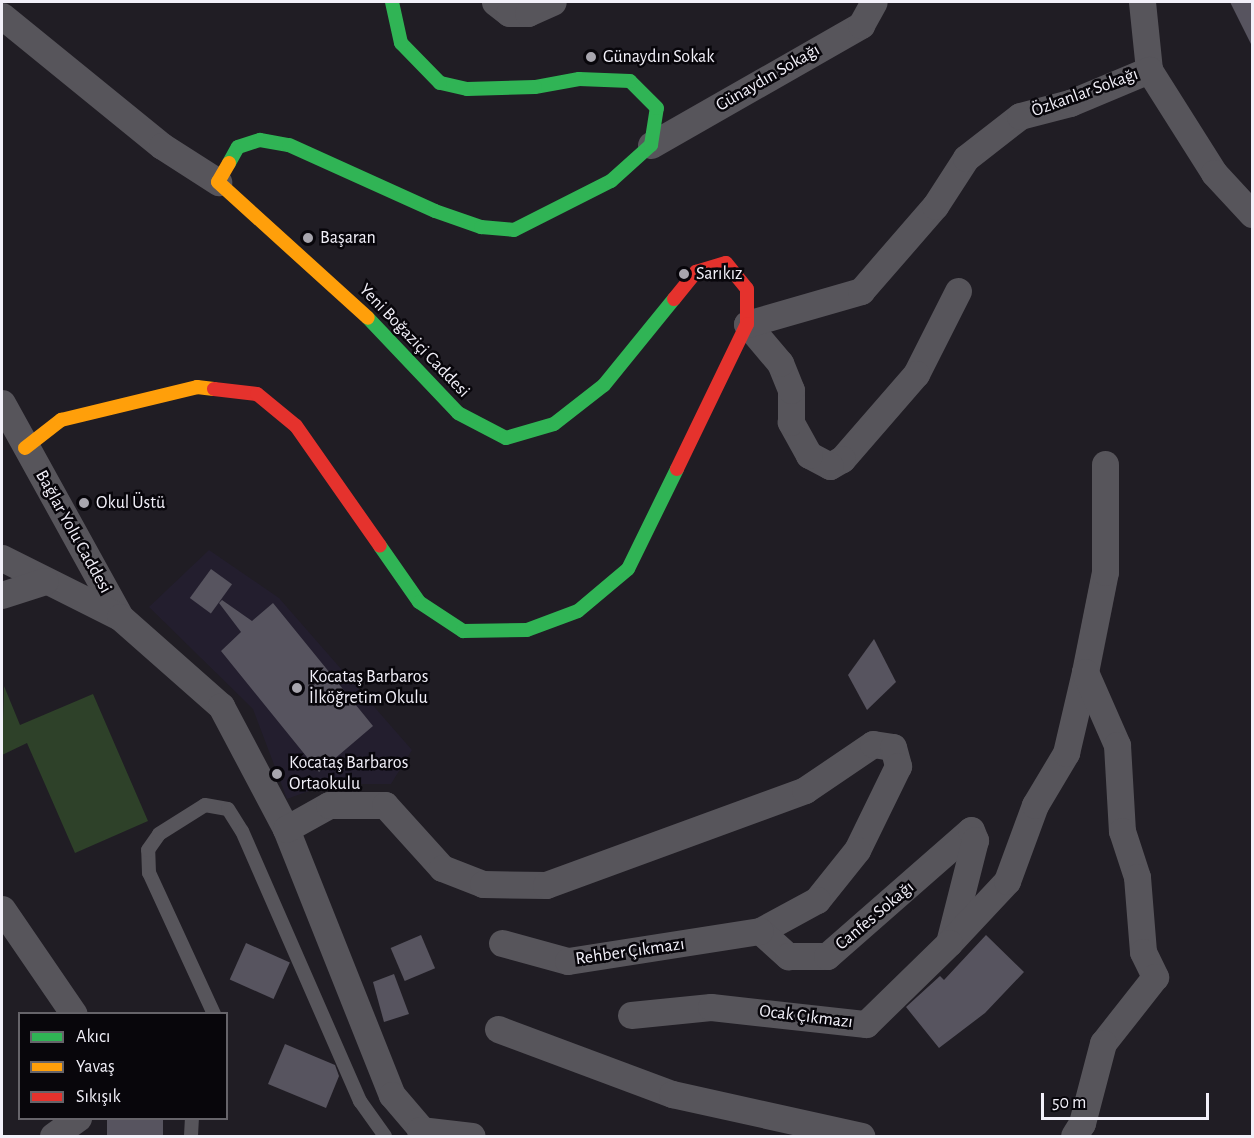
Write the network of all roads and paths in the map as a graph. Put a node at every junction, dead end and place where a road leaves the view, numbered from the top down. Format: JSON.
{"nodes":[{"id":1,"x":392,"y":2,"type":"edge"},
{"id":2,"x":495,"y":2,"type":"edge"},
{"id":3,"x":553,"y":2,"type":"edge"},
{"id":4,"x":874,"y":2,"type":"edge"},
{"id":5,"x":1142,"y":2,"type":"edge"},
{"id":6,"x":2,"y":16,"type":"edge"},
{"id":7,"x":1149,"y":70,"type":"junction"},
{"id":8,"x":651,"y":145,"type":"junction"},
{"id":9,"x":218,"y":182,"type":"junction"},
{"id":10,"x":1252,"y":214,"type":"edge"},
{"id":11,"x":958,"y":291,"type":"dead end"},
{"id":12,"x":747,"y":324,"type":"junction"},
{"id":13,"x":2,"y":403,"type":"edge"},
{"id":14,"x":25,"y":448,"type":"junction"},
{"id":15,"x":1105,"y":464,"type":"dead end"},
{"id":16,"x":2,"y":558,"type":"edge"},
{"id":17,"x":45,"y":581,"type":"junction"},
{"id":18,"x":2,"y":595,"type":"edge"},
{"id":19,"x":120,"y":617,"type":"junction"},
{"id":20,"x":1085,"y":672,"type":"junction"},
{"id":21,"x":285,"y":830,"type":"junction"},
{"id":22,"x":2,"y":909,"type":"edge"},
{"id":23,"x":760,"y":931,"type":"junction"},
{"id":24,"x":502,"y":943,"type":"dead end"},
{"id":25,"x":949,"y":943,"type":"junction"},
{"id":26,"x":73,"y":1012,"type":"edge"},
{"id":27,"x":213,"y":1012,"type":"edge"},
{"id":28,"x":630,"y":1015,"type":"dead end"},
{"id":29,"x":498,"y":1029,"type":"dead end"},
{"id":30,"x":77,"y":1120,"type":"edge"},
{"id":31,"x":192,"y":1120,"type":"edge"},
{"id":32,"x":424,"y":1133,"type":"edge"},
{"id":33,"x":53,"y":1137,"type":"edge"},
{"id":34,"x":191,"y":1137,"type":"edge"},
{"id":35,"x":385,"y":1137,"type":"edge"},
{"id":36,"x":472,"y":1137,"type":"edge"},
{"id":37,"x":861,"y":1137,"type":"edge"},
{"id":38,"x":1074,"y":1137,"type":"edge"}],
"edges":[{"from":1,"to":8,"type":"street"},
{"from":2,"to":3,"type":"street"},
{"from":4,"to":8,"type":"street","name":"Günaydın Sokağı"},
{"from":5,"to":7,"type":"street"},
{"from":6,"to":9,"type":"street"},
{"from":7,"to":10,"type":"street","name":"Özkanlar Sokağı"},
{"from":7,"to":12,"type":"street","name":"Özkanlar Sokağı"},
{"from":8,"to":9,"type":"street"},
{"from":9,"to":12,"type":"street","name":"Yeni Boğaziçi Caddesi"},
{"from":11,"to":12,"type":"street"},
{"from":12,"to":14,"type":"street","name":"Yeni Boğaziçi Caddesi"},
{"from":13,"to":14,"type":"street","name":"Bağlar Yolu Caddesi"},
{"from":14,"to":19,"type":"street","name":"Bağlar Yolu Caddesi"},
{"from":15,"to":20,"type":"street"},
{"from":16,"to":17,"type":"street"},
{"from":17,"to":18,"type":"street"},
{"from":17,"to":19,"type":"street"},
{"from":19,"to":21,"type":"street"},
{"from":20,"to":25,"type":"street"},
{"from":20,"to":38,"type":"street"},
{"from":21,"to":23,"type":"street"},
{"from":21,"to":32,"type":"street"},
{"from":22,"to":26,"type":"street"},
{"from":23,"to":24,"type":"street","name":"Rehber Çıkmazı"},
{"from":23,"to":25,"type":"street","name":"Canfes Sokağı"},
{"from":25,"to":28,"type":"street","name":"Ocak Çıkmazı"},
{"from":27,"to":35,"type":"lane"},
{"from":29,"to":37,"type":"street"},
{"from":30,"to":33,"type":"street"},
{"from":31,"to":34,"type":"lane"},
{"from":32,"to":36,"type":"street"}]}
